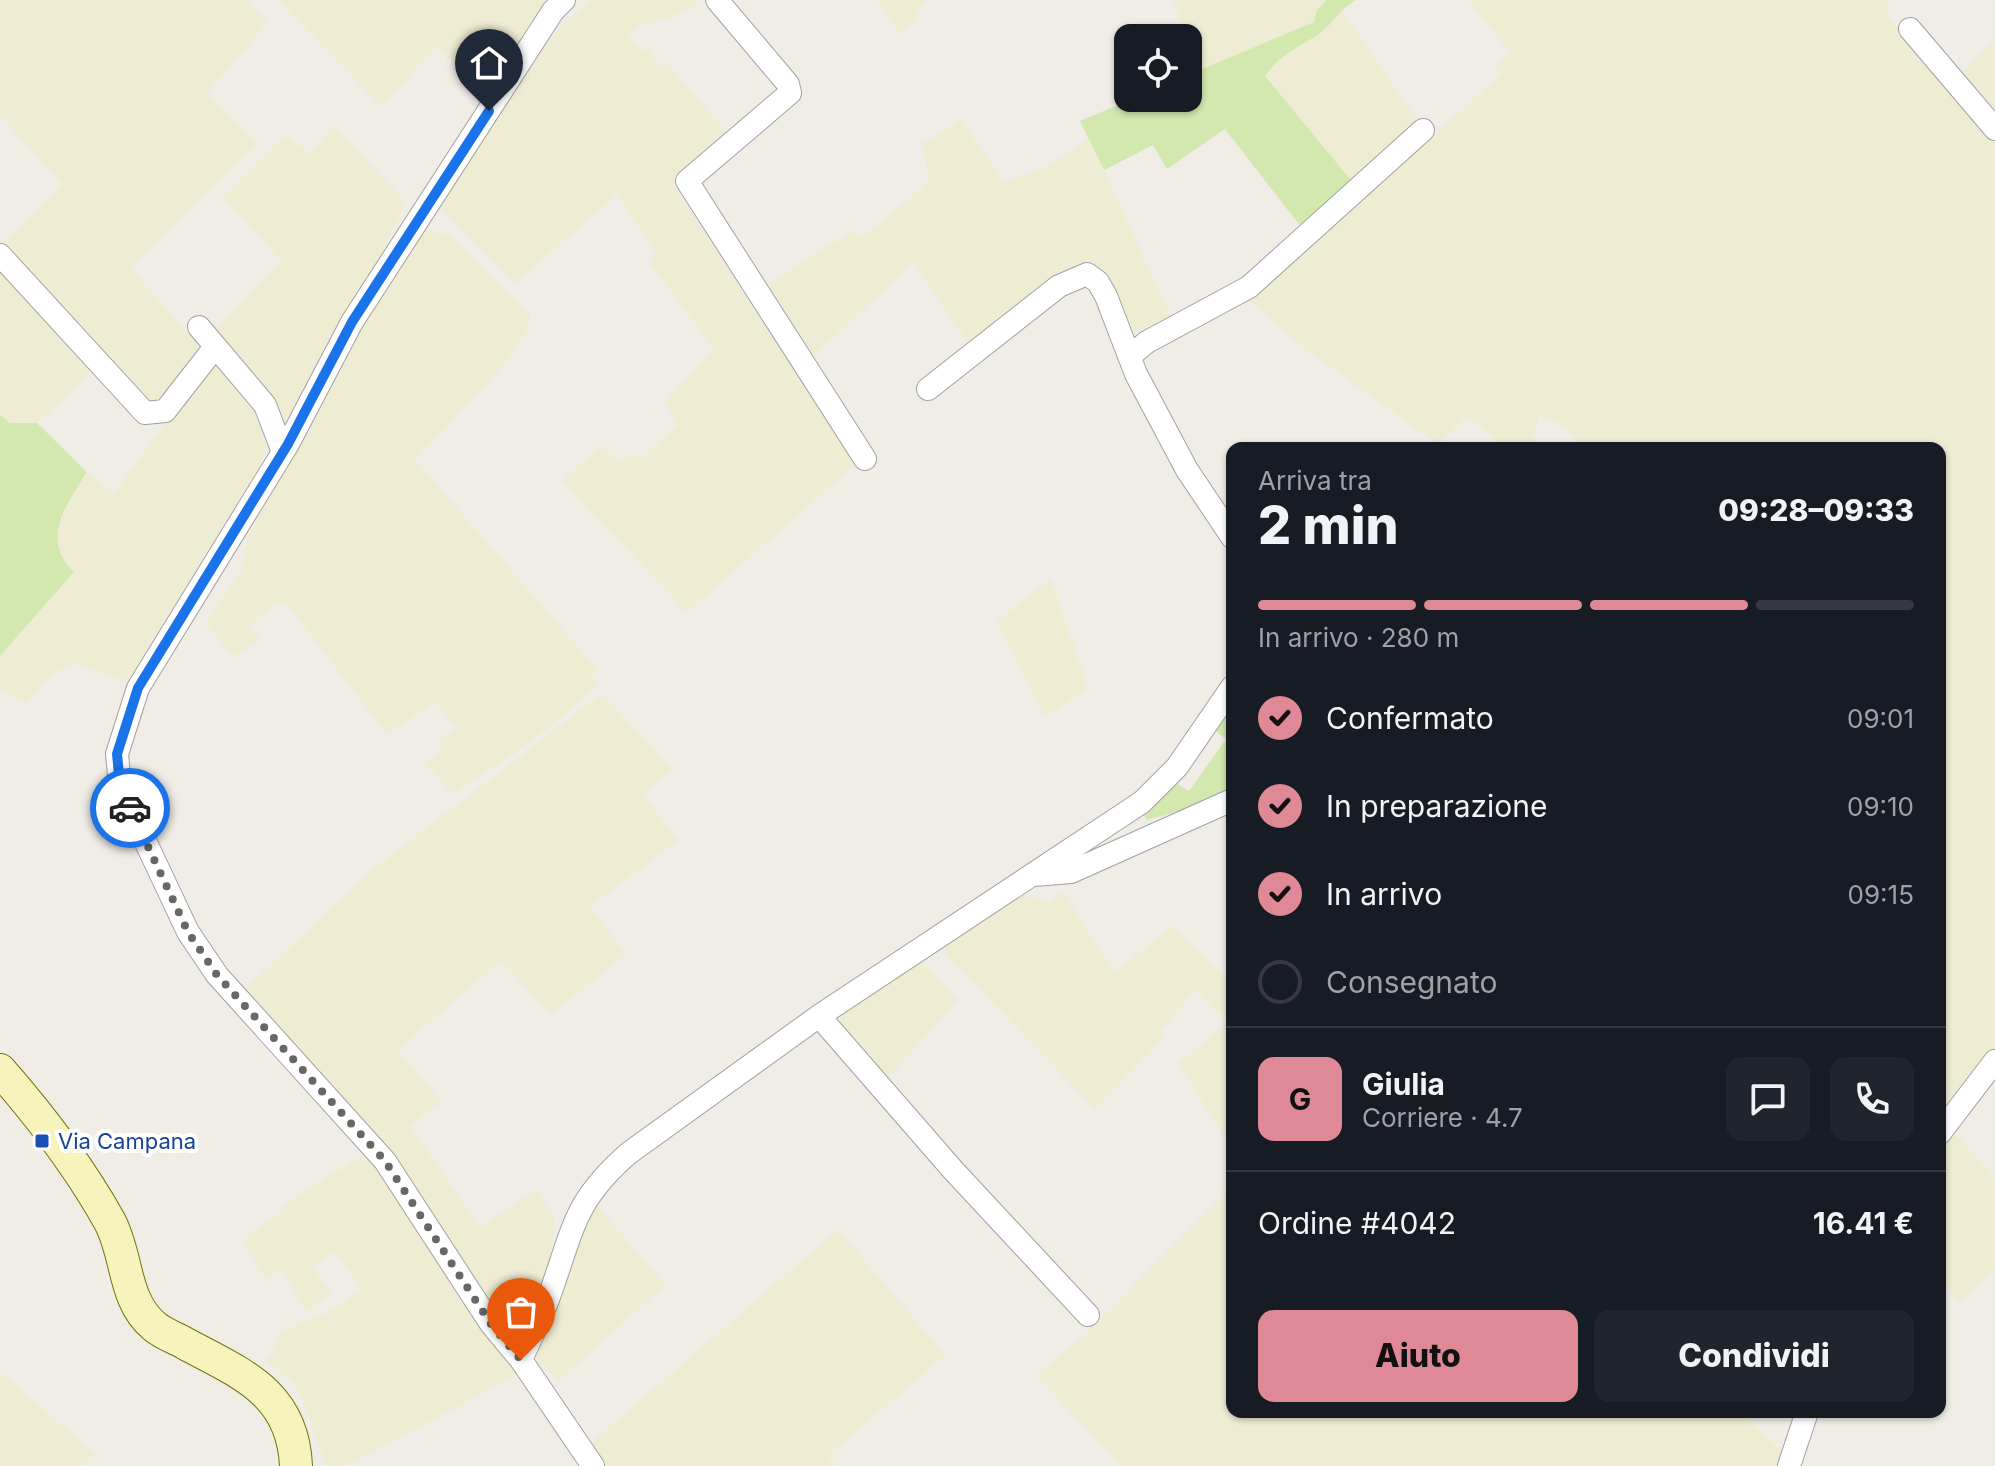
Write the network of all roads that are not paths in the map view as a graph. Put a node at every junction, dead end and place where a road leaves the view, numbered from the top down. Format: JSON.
{"nodes":[{"id":1,"x":580,"y":0,"type":"edge"},
{"id":2,"x":717,"y":0,"type":"edge"},
{"id":3,"x":558,"y":6,"type":"edge"},
{"id":4,"x":1910,"y":29,"type":"dead end"},
{"id":5,"x":1995,"y":129,"type":"edge"},
{"id":6,"x":1423,"y":130,"type":"dead end"},
{"id":7,"x":0,"y":255,"type":"edge"},
{"id":8,"x":199,"y":327,"type":"dead end"},
{"id":9,"x":215,"y":347,"type":"junction"},
{"id":10,"x":1130,"y":356,"type":"junction"},
{"id":11,"x":928,"y":389,"type":"dead end"},
{"id":12,"x":283,"y":452,"type":"junction"},
{"id":13,"x":865,"y":459,"type":"dead end"},
{"id":14,"x":1226,"y":528,"type":"edge"},
{"id":15,"x":1226,"y":696,"type":"edge"},
{"id":16,"x":1226,"y":803,"type":"edge"},
{"id":17,"x":1029,"y":875,"type":"junction"},
{"id":18,"x":819,"y":1016,"type":"junction"},
{"id":19,"x":1995,"y":1061,"type":"edge"},
{"id":20,"x":0,"y":1070,"type":"edge"},
{"id":21,"x":1946,"y":1125,"type":"edge"},
{"id":22,"x":1088,"y":1315,"type":"dead end"},
{"id":23,"x":521,"y":1360,"type":"junction"},
{"id":24,"x":1805,"y":1418,"type":"edge"},
{"id":25,"x":296,"y":1466,"type":"edge"},
{"id":26,"x":593,"y":1466,"type":"edge"},
{"id":27,"x":1789,"y":1466,"type":"edge"}],
"edges":[{"from":1,"to":3,"type":"street"},
{"from":2,"to":13,"type":"street"},
{"from":3,"to":12,"type":"street"},
{"from":4,"to":5,"type":"street"},
{"from":6,"to":10,"type":"street"},
{"from":7,"to":9,"type":"street"},
{"from":8,"to":9,"type":"street"},
{"from":9,"to":12,"type":"street"},
{"from":10,"to":11,"type":"street"},
{"from":10,"to":14,"type":"street"},
{"from":12,"to":23,"type":"street"},
{"from":15,"to":17,"type":"street"},
{"from":16,"to":17,"type":"street"},
{"from":17,"to":18,"type":"street"},
{"from":18,"to":22,"type":"street"},
{"from":18,"to":23,"type":"street"},
{"from":19,"to":21,"type":"street"},
{"from":20,"to":25,"type":"main road"},
{"from":23,"to":26,"type":"street"},
{"from":24,"to":27,"type":"street"}]}
